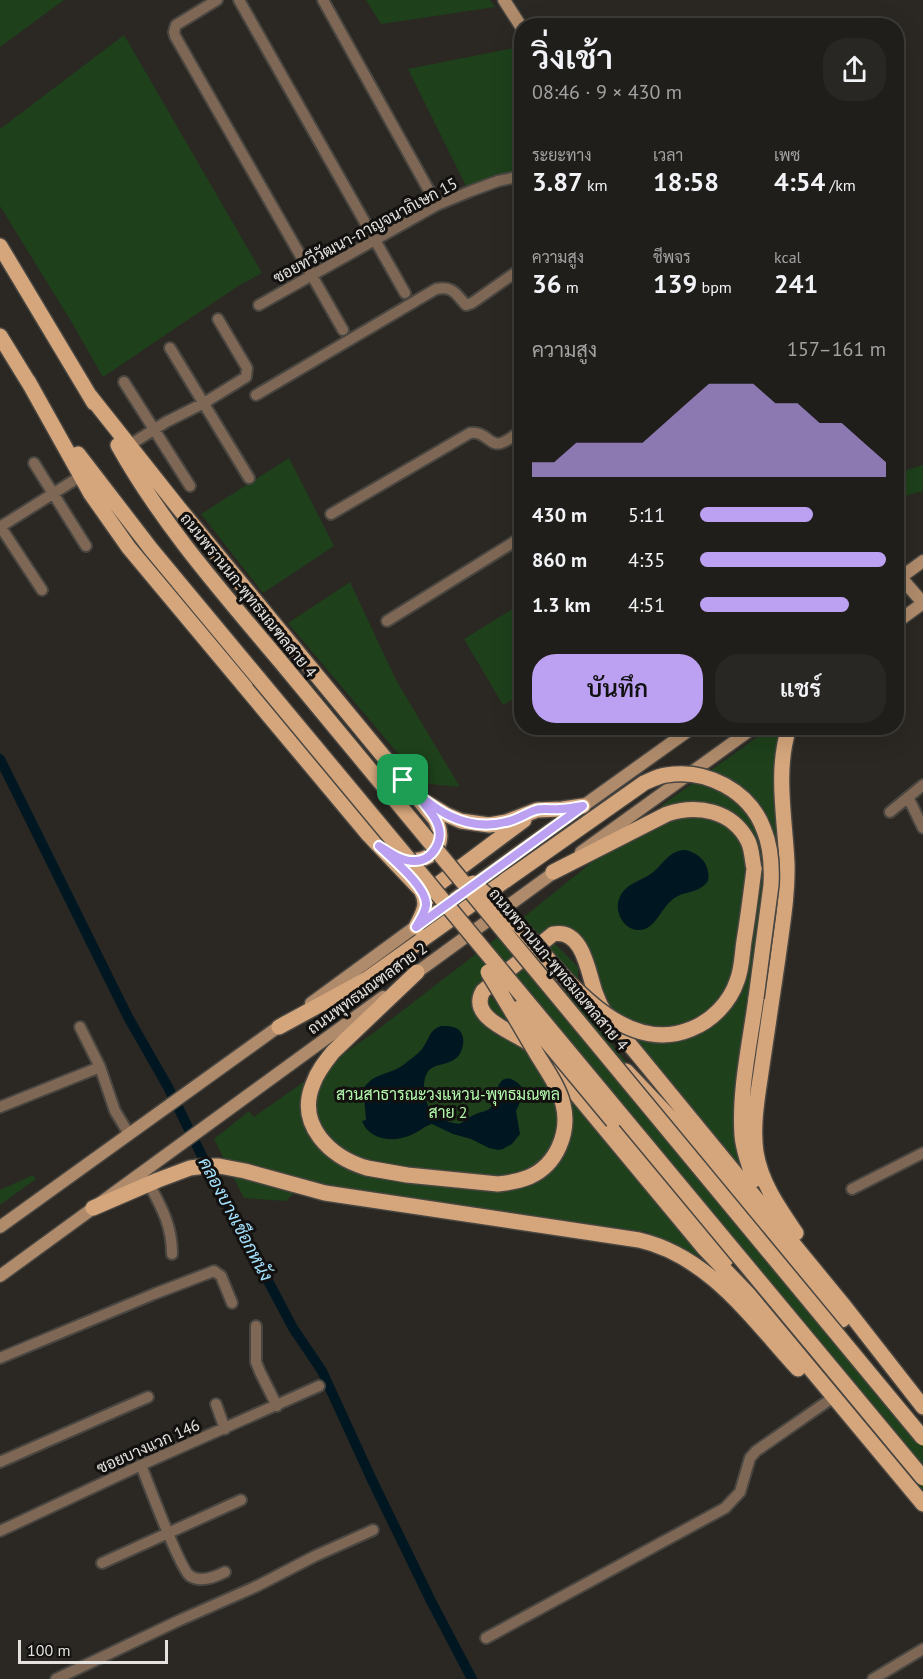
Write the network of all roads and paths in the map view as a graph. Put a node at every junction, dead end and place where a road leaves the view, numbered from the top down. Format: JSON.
{"nodes":[{"id":1,"x":217,"y":0,"type":"edge"},
{"id":2,"x":239,"y":0,"type":"edge"},
{"id":3,"x":323,"y":0,"type":"edge"},
{"id":4,"x":504,"y":0,"type":"edge"},
{"id":5,"x":516,"y":18,"type":"edge"},
{"id":6,"x":514,"y":178,"type":"edge"},
{"id":7,"x":437,"y":205,"type":"junction"},
{"id":8,"x":375,"y":241,"type":"junction"},
{"id":9,"x":0,"y":246,"type":"edge"},
{"id":10,"x":514,"y":274,"type":"edge"},
{"id":11,"x":312,"y":275,"type":"junction"},
{"id":12,"x":405,"y":293,"type":"dead end"},
{"id":13,"x":259,"y":305,"type":"dead end"},
{"id":14,"x":218,"y":319,"type":"dead end"},
{"id":15,"x":343,"y":330,"type":"dead end"},
{"id":16,"x":0,"y":336,"type":"edge"},
{"id":17,"x":170,"y":348,"type":"dead end"},
{"id":18,"x":28,"y":381,"type":"junction"},
{"id":19,"x":124,"y":382,"type":"dead end"},
{"id":20,"x":256,"y":395,"type":"dead end"},
{"id":21,"x":90,"y":396,"type":"junction"},
{"id":22,"x":204,"y":403,"type":"junction"},
{"id":23,"x":154,"y":429,"type":"junction"},
{"id":24,"x":514,"y":435,"type":"edge"},
{"id":25,"x":128,"y":446,"type":"junction"},
{"id":26,"x":34,"y":463,"type":"dead end"},
{"id":27,"x":81,"y":476,"type":"junction"},
{"id":28,"x":249,"y":478,"type":"dead end"},
{"id":29,"x":190,"y":486,"type":"dead end"},
{"id":30,"x":53,"y":493,"type":"junction"},
{"id":31,"x":331,"y":514,"type":"dead end"},
{"id":32,"x":0,"y":526,"type":"edge"},
{"id":33,"x":514,"y":542,"type":"edge"},
{"id":34,"x":86,"y":546,"type":"dead end"},
{"id":35,"x":923,"y":561,"type":"edge"},
{"id":36,"x":904,"y":573,"type":"edge"},
{"id":37,"x":904,"y":583,"type":"edge"},
{"id":38,"x":42,"y":590,"type":"dead end"},
{"id":39,"x":923,"y":603,"type":"edge"},
{"id":40,"x":904,"y":617,"type":"edge"},
{"id":41,"x":387,"y":621,"type":"dead end"},
{"id":42,"x":682,"y":735,"type":"edge"},
{"id":43,"x":743,"y":735,"type":"edge"},
{"id":44,"x":787,"y":735,"type":"edge"},
{"id":45,"x":403,"y":780,"type":"junction"},
{"id":46,"x":923,"y":785,"type":"edge"},
{"id":47,"x":908,"y":797,"type":"junction"},
{"id":48,"x":583,"y":806,"type":"junction"},
{"id":49,"x":537,"y":810,"type":"junction"},
{"id":50,"x":890,"y":812,"type":"dead end"},
{"id":51,"x":923,"y":828,"type":"edge"},
{"id":52,"x":379,"y":846,"type":"junction"},
{"id":53,"x":445,"y":860,"type":"junction"},
{"id":54,"x":554,"y":872,"type":"junction"},
{"id":55,"x":444,"y":901,"type":"junction"},
{"id":56,"x":426,"y":902,"type":"junction"},
{"id":57,"x":416,"y":927,"type":"junction"},
{"id":58,"x":417,"y":972,"type":"junction"},
{"id":59,"x":489,"y":972,"type":"junction"},
{"id":60,"x":81,"y":1027,"type":"dead end"},
{"id":61,"x":279,"y":1027,"type":"junction"},
{"id":62,"x":584,"y":1028,"type":"junction"},
{"id":63,"x":100,"y":1067,"type":"junction"},
{"id":64,"x":0,"y":1107,"type":"edge"},
{"id":65,"x":129,"y":1134,"type":"junction"},
{"id":66,"x":923,"y":1153,"type":"edge"},
{"id":67,"x":149,"y":1184,"type":"junction"},
{"id":68,"x":852,"y":1189,"type":"dead end"},
{"id":69,"x":93,"y":1208,"type":"junction"},
{"id":70,"x":0,"y":1227,"type":"edge"},
{"id":71,"x":775,"y":1231,"type":"junction"},
{"id":72,"x":172,"y":1254,"type":"dead end"},
{"id":73,"x":0,"y":1276,"type":"edge"},
{"id":74,"x":749,"y":1295,"type":"junction"},
{"id":75,"x":232,"y":1303,"type":"dead end"},
{"id":76,"x":845,"y":1307,"type":"junction"},
{"id":77,"x":256,"y":1326,"type":"dead end"},
{"id":78,"x":0,"y":1358,"type":"edge"},
{"id":79,"x":314,"y":1388,"type":"dead end"},
{"id":80,"x":148,"y":1397,"type":"dead end"},
{"id":81,"x":828,"y":1401,"type":"junction"},
{"id":82,"x":216,"y":1404,"type":"dead end"},
{"id":83,"x":277,"y":1406,"type":"junction"},
{"id":84,"x":923,"y":1408,"type":"edge"},
{"id":85,"x":225,"y":1429,"type":"junction"},
{"id":86,"x":923,"y":1438,"type":"edge"},
{"id":87,"x":0,"y":1462,"type":"edge"},
{"id":88,"x":890,"y":1464,"type":"junction"},
{"id":89,"x":141,"y":1466,"type":"junction"},
{"id":90,"x":923,"y":1478,"type":"edge"},
{"id":91,"x":242,"y":1500,"type":"dead end"},
{"id":92,"x":923,"y":1504,"type":"edge"},
{"id":93,"x":373,"y":1530,"type":"dead end"},
{"id":94,"x":0,"y":1532,"type":"edge"},
{"id":95,"x":169,"y":1532,"type":"junction"},
{"id":96,"x":102,"y":1563,"type":"dead end"},
{"id":97,"x":225,"y":1572,"type":"dead end"},
{"id":98,"x":486,"y":1638,"type":"dead end"},
{"id":99,"x":923,"y":1648,"type":"edge"},
{"id":100,"x":56,"y":1679,"type":"edge"},
{"id":101,"x":873,"y":1679,"type":"edge"}],
"edges":[{"from":1,"to":11,"type":"street"},
{"from":2,"to":8,"type":"street"},
{"from":3,"to":7,"type":"street"},
{"from":4,"to":5,"type":"main road"},
{"from":6,"to":7,"type":"street","name":"ซอยทวีวัฒนา-กาญจนาภิเษก 15"},
{"from":7,"to":8,"type":"street","name":"ซอยทวีวัฒนา-กาญจนาภิเษก 15"},
{"from":8,"to":11,"type":"street","name":"ซอยทวีวัฒนา-กาญจนาภิเษก 15"},
{"from":8,"to":12,"type":"street"},
{"from":9,"to":21,"type":"main road","name":"ถนนพรานนก-พุทธมณฑลสาย 4"},
{"from":10,"to":20,"type":"street"},
{"from":11,"to":13,"type":"street","name":"ซอยทวีวัฒนา-กาญจนาภิเษก 15"},
{"from":11,"to":15,"type":"street"},
{"from":14,"to":22,"type":"street"},
{"from":16,"to":18,"type":"main road"},
{"from":17,"to":22,"type":"street"},
{"from":18,"to":27,"type":"main road"},
{"from":18,"to":55,"type":"main road","bridge":true},
{"from":19,"to":23,"type":"street"},
{"from":21,"to":25,"type":"main road"},
{"from":21,"to":53,"type":"main road","name":"ถนนพรานนก-พุทธมณฑลสาย 4","bridge":true},
{"from":22,"to":23,"type":"street"},
{"from":22,"to":28,"type":"street"},
{"from":23,"to":25,"type":"street"},
{"from":23,"to":29,"type":"street"},
{"from":24,"to":31,"type":"street"},
{"from":25,"to":45,"type":"main road"},
{"from":26,"to":30,"type":"street"},
{"from":27,"to":30,"type":"street"},
{"from":27,"to":52,"type":"main road"},
{"from":30,"to":32,"type":"street"},
{"from":30,"to":34,"type":"street"},
{"from":32,"to":38,"type":"street"},
{"from":33,"to":41,"type":"street"},
{"from":35,"to":36,"type":"main road"},
{"from":37,"to":39,"type":"main road"},
{"from":39,"to":40,"type":"main road"},
{"from":42,"to":48,"type":"main road","name":"ถนนพุทธมณฑลสาย 2"},
{"from":43,"to":54,"type":"main road","name":"ถนนพุทธมณฑลสาย 2"},
{"from":44,"to":76,"type":"main road"},
{"from":45,"to":49,"type":"main road"},
{"from":45,"to":52,"type":"main road"},
{"from":46,"to":47,"type":"street"},
{"from":47,"to":50,"type":"street"},
{"from":47,"to":51,"type":"street"},
{"from":48,"to":49,"type":"main road"},
{"from":48,"to":57,"type":"main road","name":"ถนนพุทธมณฑลสาย 2"},
{"from":49,"to":56,"type":"main road"},
{"from":52,"to":56,"type":"main road"},
{"from":53,"to":54,"type":"main road","bridge":true},
{"from":53,"to":62,"type":"main road","name":"ถนนพรานนก-พุทธมณฑลสาย 4","bridge":true},
{"from":54,"to":58,"type":"main road","name":"ถนนพุทธมณฑลสาย 2"},
{"from":55,"to":59,"type":"main road","bridge":true},
{"from":55,"to":90,"type":"main road","bridge":true},
{"from":56,"to":57,"type":"main road"},
{"from":57,"to":61,"type":"main road","name":"ถนนพุทธมณฑลสาย 2"},
{"from":58,"to":59,"type":"main road","bridge":true},
{"from":58,"to":69,"type":"main road","name":"ถนนพุทธมณฑลสาย 2"},
{"from":59,"to":74,"type":"main road","bridge":true},
{"from":60,"to":63,"type":"street"},
{"from":61,"to":65,"type":"main road","name":"ถนนพุทธมณฑลสาย 2"},
{"from":61,"to":71,"type":"main road","bridge":true},
{"from":62,"to":71,"type":"main road","bridge":true},
{"from":62,"to":86,"type":"main road","name":"ถนนพรานนก-พุทธมณฑลสาย 4","bridge":true},
{"from":63,"to":64,"type":"street"},
{"from":63,"to":65,"type":"street"},
{"from":65,"to":70,"type":"main road","name":"ถนนพุทธมณฑลสาย 2"},
{"from":66,"to":68,"type":"street"},
{"from":67,"to":69,"type":"main road"},
{"from":67,"to":72,"type":"street"},
{"from":67,"to":81,"type":"main road"},
{"from":69,"to":73,"type":"main road","name":"ถนนพุทธมณฑลสาย 2"},
{"from":71,"to":74,"type":"main road"},
{"from":71,"to":76,"type":"main road"},
{"from":71,"to":84,"type":"main road"},
{"from":74,"to":88,"type":"main road"},
{"from":75,"to":78,"type":"street"},
{"from":76,"to":84,"type":"main road"},
{"from":77,"to":83,"type":"street"},
{"from":79,"to":83,"type":"street","name":"ซอยบางแวก 146"},
{"from":80,"to":87,"type":"street"},
{"from":81,"to":88,"type":"main road"},
{"from":81,"to":98,"type":"street"},
{"from":82,"to":85,"type":"street"},
{"from":83,"to":85,"type":"street","name":"ซอยบางแวก 146"},
{"from":85,"to":89,"type":"street","name":"ซอยบางแวก 146"},
{"from":88,"to":92,"type":"main road"},
{"from":89,"to":94,"type":"street","name":"ซอยบางแวก 146"},
{"from":89,"to":95,"type":"street"},
{"from":91,"to":95,"type":"street"},
{"from":93,"to":100,"type":"street"},
{"from":95,"to":96,"type":"street"},
{"from":95,"to":97,"type":"street"},
{"from":99,"to":101,"type":"street"}]}
